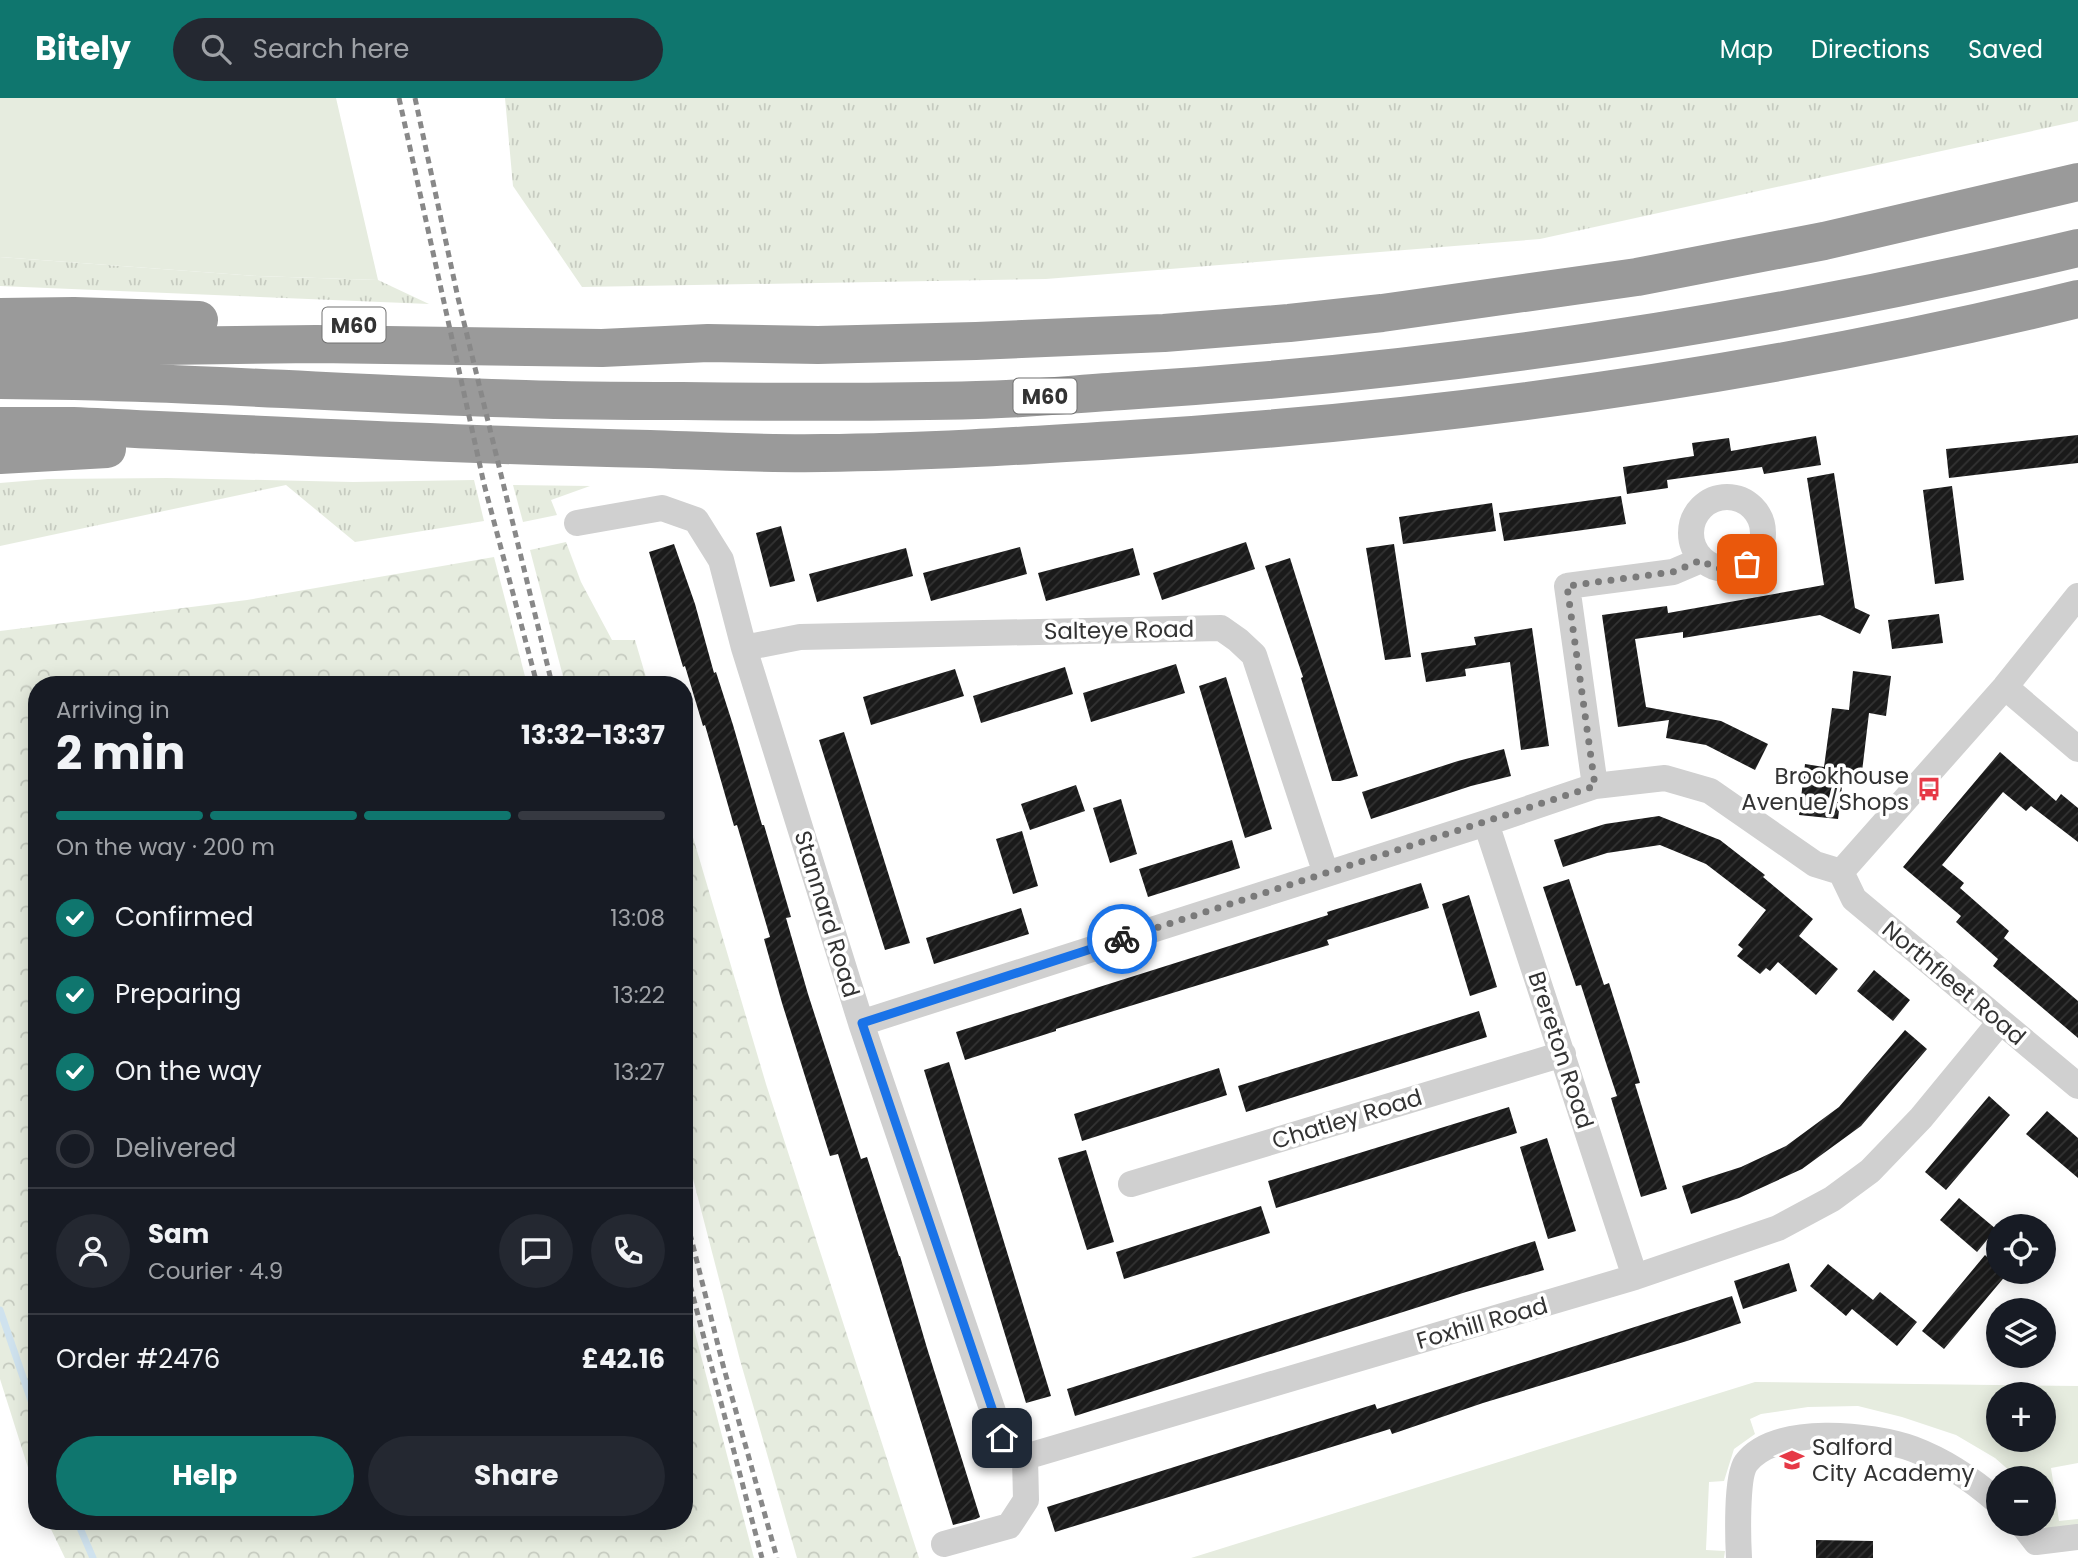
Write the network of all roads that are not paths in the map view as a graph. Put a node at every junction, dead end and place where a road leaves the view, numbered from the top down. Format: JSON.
{"nodes":[{"id":1,"x":2078,"y":182,"type":"edge"},
{"id":2,"x":2078,"y":248,"type":"edge"},
{"id":3,"x":2078,"y":299,"type":"edge"},
{"id":4,"x":0,"y":307,"type":"edge"},
{"id":5,"x":74,"y":316,"type":"junction"},
{"id":6,"x":0,"y":317,"type":"edge"},
{"id":7,"x":2078,"y":327,"type":"edge"},
{"id":8,"x":1896,"y":339,"type":"junction"},
{"id":9,"x":708,"y":343,"type":"junction"},
{"id":10,"x":0,"y":348,"type":"edge"},
{"id":11,"x":0,"y":380,"type":"edge"},
{"id":12,"x":0,"y":426,"type":"edge"},
{"id":13,"x":227,"y":433,"type":"junction"},
{"id":14,"x":0,"y":455,"type":"edge"},
{"id":15,"x":577,"y":523,"type":"dead end"},
{"id":16,"x":1701,"y":560,"type":"dead end"},
{"id":17,"x":2078,"y":596,"type":"edge"},
{"id":18,"x":744,"y":648,"type":"junction"},
{"id":19,"x":2005,"y":688,"type":"junction"},
{"id":20,"x":2078,"y":749,"type":"edge"},
{"id":21,"x":1595,"y":786,"type":"junction"},
{"id":22,"x":1486,"y":822,"type":"junction"},
{"id":23,"x":1841,"y":872,"type":"junction"},
{"id":24,"x":1326,"y":874,"type":"junction"},
{"id":25,"x":2000,"y":1021,"type":"junction"},
{"id":26,"x":862,"y":1023,"type":"junction"},
{"id":27,"x":1563,"y":1054,"type":"junction"},
{"id":28,"x":2078,"y":1086,"type":"edge"},
{"id":29,"x":1131,"y":1184,"type":"dead end"},
{"id":30,"x":1635,"y":1278,"type":"junction"},
{"id":31,"x":1025,"y":1457,"type":"junction"},
{"id":32,"x":1986,"y":1491,"type":"edge"},
{"id":33,"x":2031,"y":1536,"type":"edge"},
{"id":34,"x":2078,"y":1537,"type":"edge"},
{"id":35,"x":944,"y":1544,"type":"dead end"},
{"id":36,"x":1739,"y":1558,"type":"edge"}],
"edges":[{"from":1,"to":9,"type":"highway","number":"M60"},
{"from":2,"to":11,"type":"highway","number":"M60"},
{"from":3,"to":8,"type":"highway","number":"M60"},
{"from":4,"to":5,"type":"highway","number":"M60"},
{"from":5,"to":6,"type":"highway","number":"M60"},
{"from":5,"to":9,"type":"highway","number":"M60"},
{"from":7,"to":8,"type":"highway"},
{"from":8,"to":13,"type":"highway","number":"M60"},
{"from":9,"to":10,"type":"highway","number":"M60"},
{"from":12,"to":13,"type":"highway","number":"M60"},
{"from":13,"to":14,"type":"highway","number":"M60"},
{"from":15,"to":18,"type":"street","name":"Stannard Road"},
{"from":16,"to":21,"type":"street"},
{"from":17,"to":19,"type":"street"},
{"from":18,"to":24,"type":"street","name":"Salteye Road"},
{"from":18,"to":26,"type":"street","name":"Stannard Road"},
{"from":19,"to":20,"type":"street"},
{"from":19,"to":23,"type":"street"},
{"from":21,"to":22,"type":"street"},
{"from":21,"to":23,"type":"street"},
{"from":22,"to":24,"type":"street"},
{"from":22,"to":27,"type":"street","name":"Brereton Road"},
{"from":23,"to":25,"type":"street","name":"Northfleet Road"},
{"from":24,"to":26,"type":"street"},
{"from":25,"to":28,"type":"street","name":"Northfleet Road"},
{"from":25,"to":30,"type":"street","name":"Foxhill Road"},
{"from":26,"to":31,"type":"street","name":"Stannard Road"},
{"from":27,"to":29,"type":"street","name":"Chatley Road"},
{"from":27,"to":30,"type":"street","name":"Brereton Road"},
{"from":30,"to":31,"type":"street","name":"Foxhill Road"},
{"from":31,"to":35,"type":"street"},
{"from":32,"to":36,"type":"street"},
{"from":33,"to":34,"type":"street"}]}
